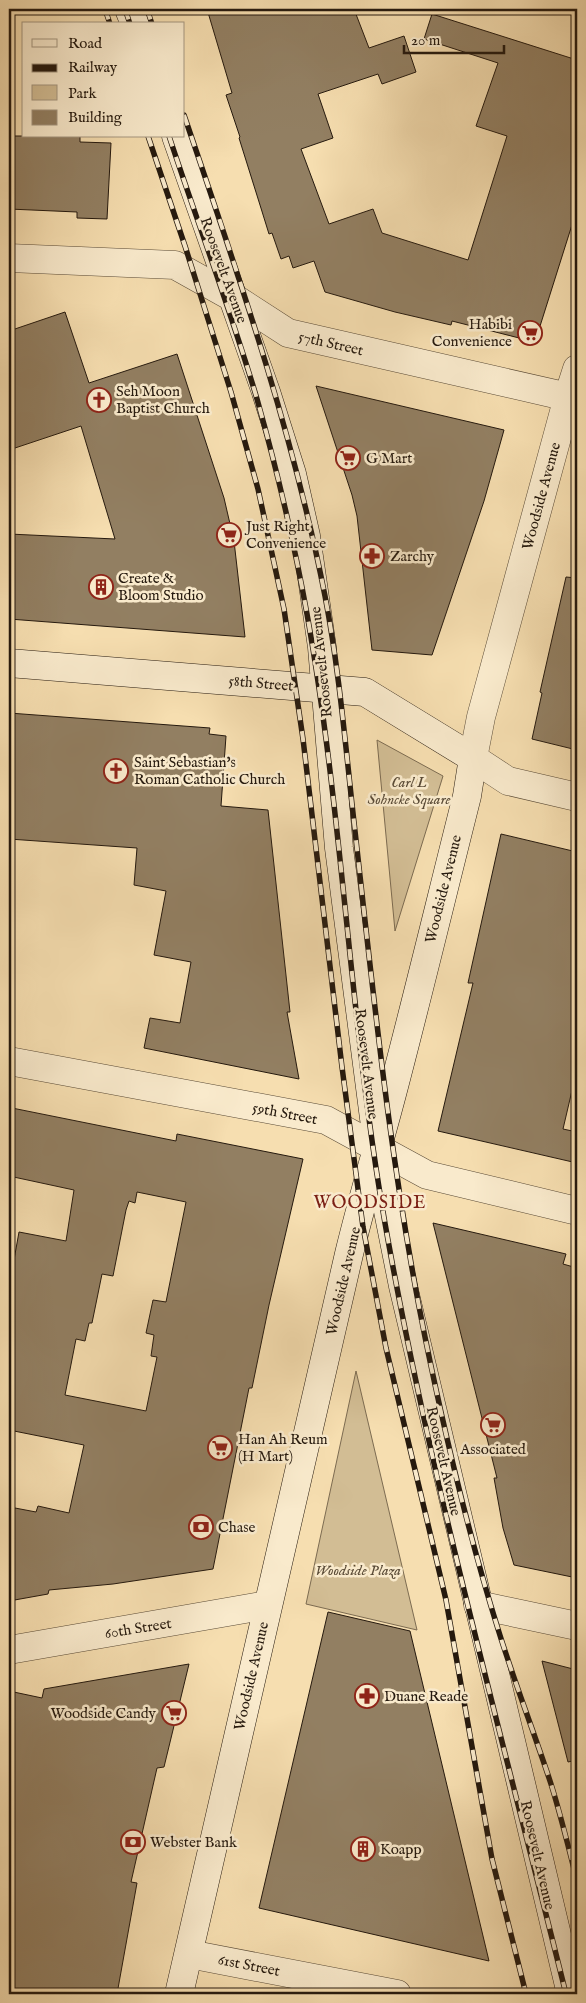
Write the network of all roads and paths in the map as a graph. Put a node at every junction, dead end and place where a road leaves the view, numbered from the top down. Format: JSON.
{"nodes":[{"id":1,"x":129,"y":9,"type":"edge"},
{"id":2,"x":134,"y":22,"type":"edge"},
{"id":3,"x":177,"y":138,"type":"edge"},
{"id":4,"x":9,"y":258,"type":"edge"},
{"id":5,"x":234,"y":298,"type":"junction"},
{"id":6,"x":577,"y":370,"type":"edge"},
{"id":7,"x":573,"y":398,"type":"edge"},
{"id":8,"x":9,"y":662,"type":"edge"},
{"id":9,"x":325,"y":689,"type":"junction"},
{"id":10,"x":473,"y":758,"type":"junction"},
{"id":11,"x":577,"y":797,"type":"edge"},
{"id":12,"x":9,"y":1061,"type":"edge"},
{"id":13,"x":378,"y":1149,"type":"junction"},
{"id":14,"x":577,"y":1211,"type":"edge"},
{"id":15,"x":267,"y":1605,"type":"junction"},
{"id":16,"x":478,"y":1605,"type":"junction"},
{"id":17,"x":577,"y":1626,"type":"edge"},
{"id":18,"x":9,"y":1650,"type":"edge"},
{"id":19,"x":189,"y":1954,"type":"junction"},
{"id":20,"x":179,"y":1994,"type":"edge"},
{"id":21,"x":397,"y":1994,"type":"edge"},
{"id":22,"x":571,"y":1994,"type":"edge"}],
"edges":[{"from":1,"to":2,"type":"street"},
{"from":3,"to":5,"type":"street","name":"Roosevelt Avenue"},
{"from":4,"to":5,"type":"street","name":"57th Street"},
{"from":5,"to":7,"type":"street","name":"57th Street"},
{"from":5,"to":9,"type":"street","name":"Roosevelt Avenue"},
{"from":6,"to":7,"type":"street","name":"Woodside Avenue"},
{"from":7,"to":10,"type":"street","name":"Woodside Avenue"},
{"from":8,"to":9,"type":"street","name":"58th Street"},
{"from":9,"to":10,"type":"street","name":"58th Street"},
{"from":9,"to":13,"type":"street","name":"Roosevelt Avenue"},
{"from":10,"to":11,"type":"street","name":"58th Street"},
{"from":10,"to":13,"type":"street","name":"Woodside Avenue"},
{"from":12,"to":13,"type":"street","name":"59th Street"},
{"from":13,"to":14,"type":"street","name":"59th Street"},
{"from":13,"to":15,"type":"street","name":"Woodside Avenue"},
{"from":13,"to":16,"type":"street","name":"Roosevelt Avenue"},
{"from":15,"to":18,"type":"street","name":"60th Street"},
{"from":15,"to":19,"type":"street","name":"Woodside Avenue"},
{"from":16,"to":17,"type":"street"},
{"from":16,"to":22,"type":"street","name":"Roosevelt Avenue"},
{"from":19,"to":20,"type":"street","name":"Woodside Avenue"},
{"from":19,"to":21,"type":"street","name":"61st Street"}]}
